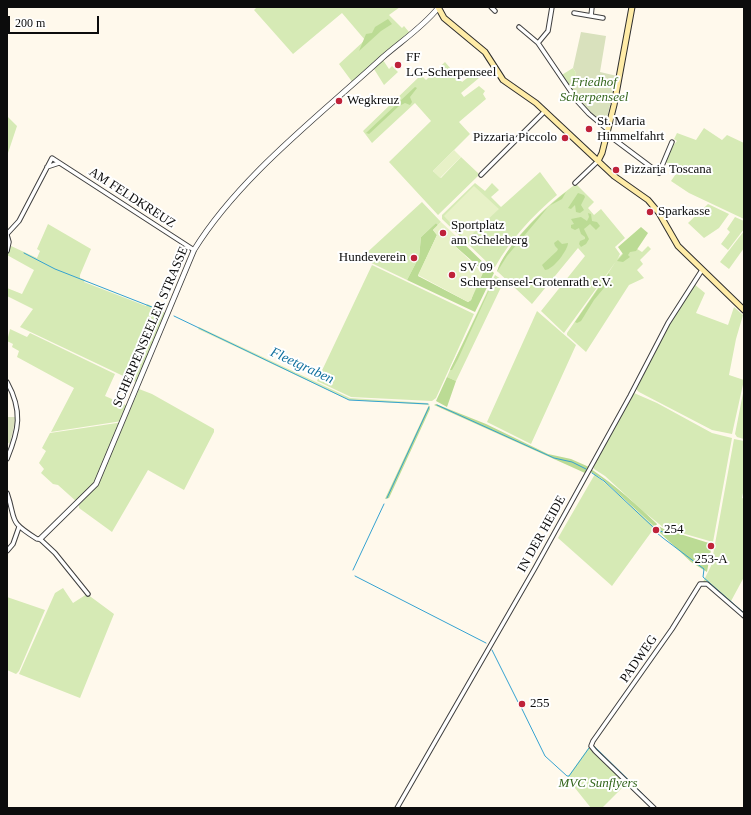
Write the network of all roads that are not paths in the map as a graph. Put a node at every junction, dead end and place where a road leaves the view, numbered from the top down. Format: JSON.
{"nodes":[{"id":1,"x":438,"y":7,"type":"edge"},
{"id":2,"x":491,"y":7,"type":"edge"},
{"id":3,"x":552,"y":7,"type":"edge"},
{"id":4,"x":592,"y":7,"type":"edge"},
{"id":5,"x":632,"y":7,"type":"edge"},
{"id":6,"x":495,"y":11,"type":"dead end"},
{"id":7,"x":574,"y":13,"type":"dead end"},
{"id":8,"x":591,"y":16,"type":"junction"},
{"id":9,"x":603,"y":18,"type":"dead end"},
{"id":10,"x":519,"y":27,"type":"dead end"},
{"id":11,"x":538,"y":43,"type":"junction"},
{"id":12,"x":545,"y":111,"type":"junction"},
{"id":13,"x":608,"y":132,"type":"junction"},
{"id":14,"x":672,"y":142,"type":"dead end"},
{"id":15,"x":598,"y":161,"type":"junction"},
{"id":16,"x":59,"y":163,"type":"junction"},
{"id":17,"x":46,"y":167,"type":"junction"},
{"id":18,"x":481,"y":175,"type":"dead end"},
{"id":19,"x":575,"y":183,"type":"dead end"},
{"id":20,"x":7,"y":235,"type":"edge"},
{"id":21,"x":194,"y":250,"type":"junction"},
{"id":22,"x":7,"y":251,"type":"edge"},
{"id":23,"x":702,"y":270,"type":"junction"},
{"id":24,"x":744,"y":310,"type":"edge"},
{"id":25,"x":7,"y":382,"type":"edge"},
{"id":26,"x":7,"y":459,"type":"edge"},
{"id":27,"x":7,"y":493,"type":"edge"},
{"id":28,"x":7,"y":499,"type":"edge"},
{"id":29,"x":9,"y":504,"type":"junction"},
{"id":30,"x":19,"y":527,"type":"junction"},
{"id":31,"x":40,"y":539,"type":"junction"},
{"id":32,"x":7,"y":551,"type":"edge"},
{"id":33,"x":88,"y":594,"type":"dead end"},
{"id":34,"x":744,"y":616,"type":"edge"},
{"id":35,"x":397,"y":808,"type":"edge"},
{"id":36,"x":654,"y":808,"type":"edge"}],
"edges":[{"from":1,"to":12,"type":"main road"},
{"from":1,"to":21,"type":"street","name":"SCHERPENSEELER STRASSE"},
{"from":2,"to":6,"type":"street"},
{"from":3,"to":11,"type":"street"},
{"from":4,"to":8,"type":"street"},
{"from":5,"to":13,"type":"main road"},
{"from":7,"to":8,"type":"street"},
{"from":8,"to":9,"type":"street"},
{"from":10,"to":11,"type":"street"},
{"from":11,"to":13,"type":"street"},
{"from":12,"to":15,"type":"main road"},
{"from":12,"to":18,"type":"street"},
{"from":13,"to":14,"type":"street"},
{"from":13,"to":15,"type":"main road"},
{"from":15,"to":19,"type":"street"},
{"from":15,"to":23,"type":"main road"},
{"from":16,"to":17,"type":"street"},
{"from":16,"to":17,"type":"street","name":"AM FELDKREUZ"},
{"from":16,"to":21,"type":"street","name":"AM FELDKREUZ"},
{"from":17,"to":20,"type":"street","name":"AM FELDKREUZ"},
{"from":20,"to":22,"type":"street"},
{"from":21,"to":31,"type":"street","name":"SCHERPENSEELER STRASSE"},
{"from":23,"to":24,"type":"main road"},
{"from":23,"to":35,"type":"street","name":"IN DER HEIDE"},
{"from":25,"to":26,"type":"street"},
{"from":27,"to":29,"type":"street"},
{"from":28,"to":29,"type":"street"},
{"from":29,"to":30,"type":"street"},
{"from":30,"to":31,"type":"street"},
{"from":30,"to":32,"type":"street"},
{"from":31,"to":33,"type":"street"},
{"from":34,"to":36,"type":"street","name":"PADWEG"}]}
